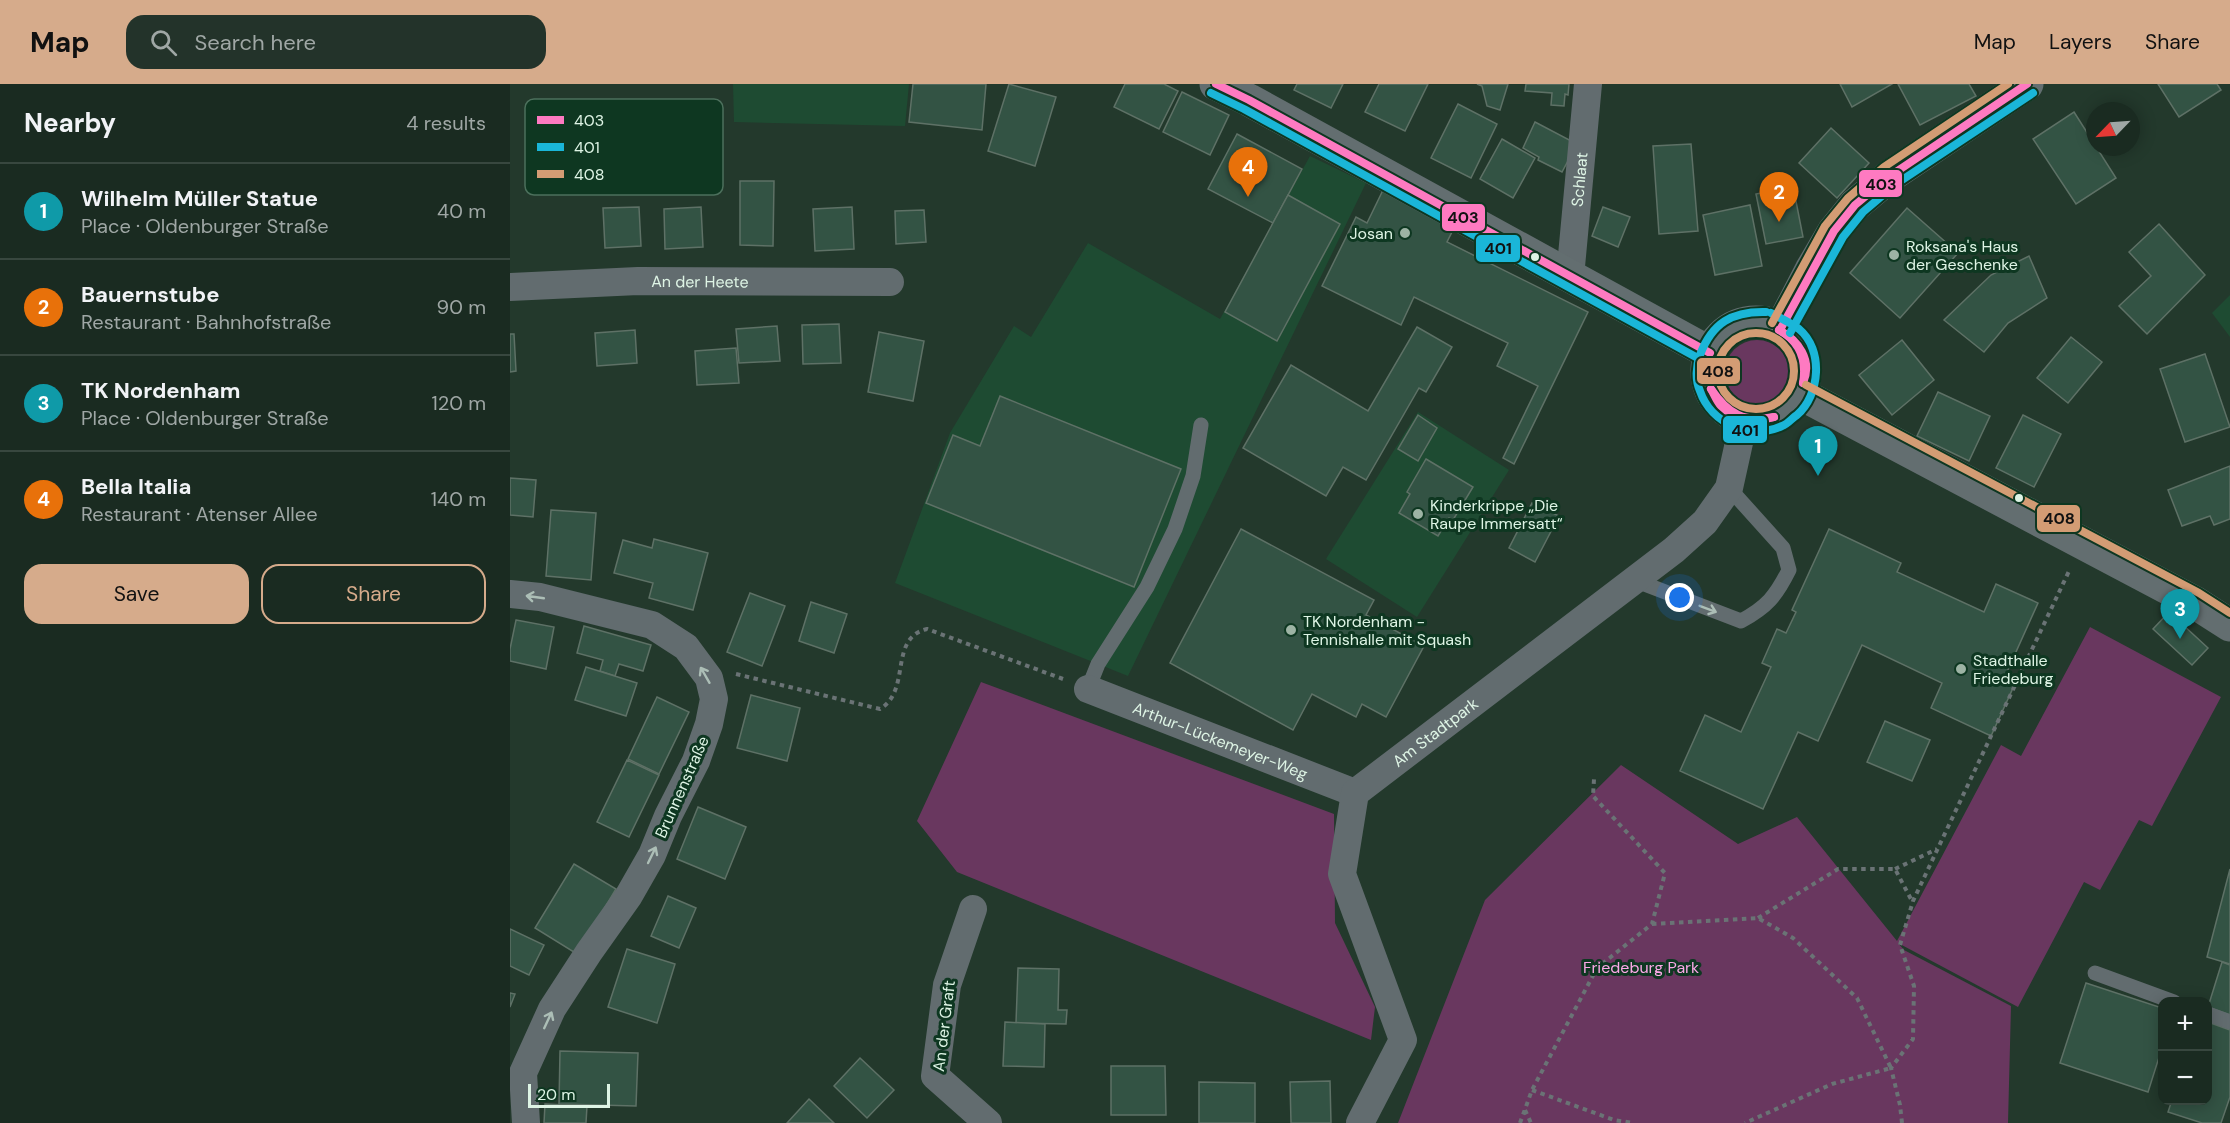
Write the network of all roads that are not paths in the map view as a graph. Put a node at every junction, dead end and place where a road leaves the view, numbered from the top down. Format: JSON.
{"nodes":[{"id":1,"x":1216,"y":84,"type":"edge"},
{"id":2,"x":1588,"y":84,"type":"edge"},
{"id":3,"x":2027,"y":84,"type":"edge"},
{"id":4,"x":1569,"y":277,"type":"junction"},
{"id":5,"x":890,"y":282,"type":"dead end"},
{"id":6,"x":510,"y":287,"type":"edge"},
{"id":7,"x":1781,"y":328,"type":"junction"},
{"id":8,"x":1710,"y":353,"type":"junction"},
{"id":9,"x":1801,"y":394,"type":"junction"},
{"id":10,"x":1744,"y":420,"type":"junction"},
{"id":11,"x":1201,"y":425,"type":"dead end"},
{"id":12,"x":1729,"y":488,"type":"junction"},
{"id":13,"x":1634,"y":580,"type":"junction"},
{"id":14,"x":510,"y":594,"type":"edge"},
{"id":15,"x":2230,"y":625,"type":"edge"},
{"id":16,"x":1088,"y":688,"type":"joint"},
{"id":17,"x":1355,"y":793,"type":"junction"},
{"id":18,"x":973,"y":909,"type":"dead end"},
{"id":19,"x":2095,"y":973,"type":"dead end"},
{"id":20,"x":2160,"y":997,"type":"edge"},
{"id":21,"x":2212,"y":1015,"type":"edge"},
{"id":22,"x":2230,"y":1022,"type":"edge"},
{"id":23,"x":517,"y":1073,"type":"edge"},
{"id":24,"x":526,"y":1123,"type":"edge"},
{"id":25,"x":988,"y":1123,"type":"edge"},
{"id":26,"x":1360,"y":1123,"type":"edge"}],
"edges":[{"from":1,"to":4,"type":"street"},
{"from":2,"to":4,"type":"street","name":"Schlaat"},
{"from":3,"to":7,"type":"street"},
{"from":4,"to":8,"type":"street"},
{"from":5,"to":6,"type":"street","name":"An der Heete"},
{"from":7,"to":8,"type":"street"},
{"from":7,"to":9,"type":"street"},
{"from":8,"to":10,"type":"street"},
{"from":9,"to":10,"type":"street"},
{"from":9,"to":15,"type":"street"},
{"from":10,"to":12,"type":"street","name":"Am Stadtpark"},
{"from":11,"to":16,"type":"lane"},
{"from":12,"to":13,"type":"street","name":"Am Stadtpark"},
{"from":13,"to":12,"type":"lane","one_way":true},
{"from":13,"to":17,"type":"street","name":"Am Stadtpark"},
{"from":23,"to":14,"type":"street","name":"Brunnenstraße","one_way":true},
{"from":16,"to":17,"type":"street","name":"Arthur-Lückemeyer-Weg"},
{"from":17,"to":26,"type":"street"},
{"from":18,"to":25,"type":"street","name":"An der Graft"},
{"from":19,"to":20,"type":"lane"},
{"from":21,"to":22,"type":"lane"},
{"from":23,"to":24,"type":"street"}]}
